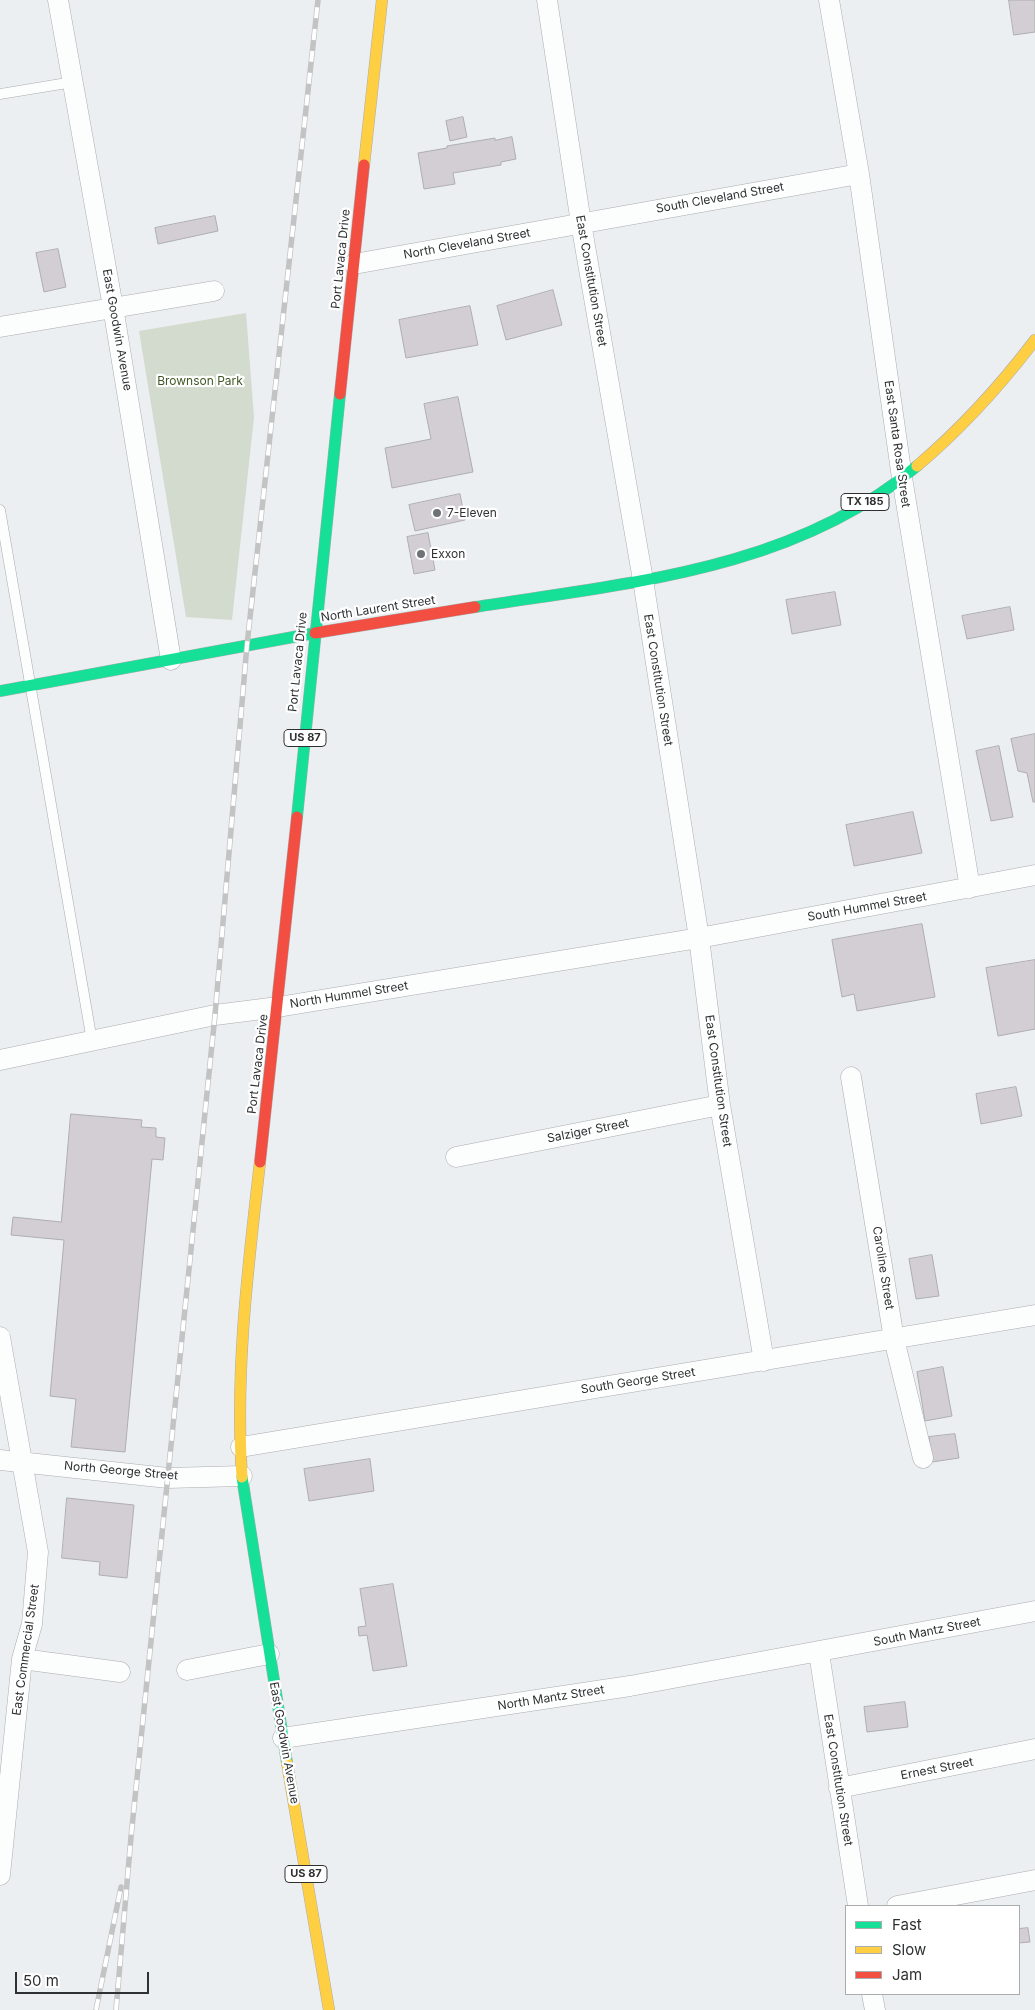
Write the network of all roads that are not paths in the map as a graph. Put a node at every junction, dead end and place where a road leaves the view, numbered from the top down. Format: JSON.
{"nodes":[{"id":1,"x":58,"y":0,"type":"edge"},
{"id":2,"x":382,"y":0,"type":"edge"},
{"id":3,"x":547,"y":0,"type":"edge"},
{"id":4,"x":829,"y":0,"type":"edge"},
{"id":5,"x":73,"y":82,"type":"junction"},
{"id":6,"x":0,"y":94,"type":"edge"},
{"id":7,"x":859,"y":174,"type":"junction"},
{"id":8,"x":581,"y":223,"type":"junction"},
{"id":9,"x":354,"y":264,"type":"junction"},
{"id":10,"x":214,"y":291,"type":"dead end"},
{"id":11,"x":114,"y":307,"type":"junction"},
{"id":12,"x":0,"y":327,"type":"edge"},
{"id":13,"x":1035,"y":340,"type":"edge"},
{"id":14,"x":902,"y":478,"type":"junction"},
{"id":15,"x":0,"y":510,"type":"edge"},
{"id":16,"x":643,"y":580,"type":"junction"},
{"id":17,"x":315,"y":633,"type":"junction"},
{"id":18,"x":171,"y":660,"type":"junction"},
{"id":19,"x":30,"y":685,"type":"junction"},
{"id":20,"x":0,"y":691,"type":"edge"},
{"id":21,"x":1035,"y":875,"type":"edge"},
{"id":22,"x":970,"y":888,"type":"junction"},
{"id":23,"x":699,"y":938,"type":"junction"},
{"id":24,"x":278,"y":1007,"type":"junction"},
{"id":25,"x":92,"y":1041,"type":"junction"},
{"id":26,"x":0,"y":1060,"type":"edge"},
{"id":27,"x":851,"y":1077,"type":"dead end"},
{"id":28,"x":720,"y":1105,"type":"junction"},
{"id":29,"x":456,"y":1157,"type":"dead end"},
{"id":30,"x":1035,"y":1315,"type":"edge"},
{"id":31,"x":0,"y":1337,"type":"edge"},
{"id":32,"x":894,"y":1339,"type":"junction"},
{"id":33,"x":764,"y":1361,"type":"junction"},
{"id":34,"x":241,"y":1447,"type":"junction"},
{"id":35,"x":923,"y":1458,"type":"dead end"},
{"id":36,"x":0,"y":1460,"type":"edge"},
{"id":37,"x":23,"y":1462,"type":"junction"},
{"id":38,"x":242,"y":1476,"type":"junction"},
{"id":39,"x":1035,"y":1611,"type":"edge"},
{"id":40,"x":818,"y":1653,"type":"junction"},
{"id":41,"x":269,"y":1654,"type":"junction"},
{"id":42,"x":22,"y":1659,"type":"junction"},
{"id":43,"x":187,"y":1670,"type":"dead end"},
{"id":44,"x":120,"y":1672,"type":"dead end"},
{"id":45,"x":284,"y":1738,"type":"junction"},
{"id":46,"x":1035,"y":1749,"type":"edge"},
{"id":47,"x":839,"y":1788,"type":"junction"},
{"id":48,"x":0,"y":1875,"type":"edge"},
{"id":49,"x":1035,"y":1880,"type":"edge"},
{"id":50,"x":858,"y":1905,"type":"edge"},
{"id":51,"x":902,"y":1905,"type":"edge"},
{"id":52,"x":872,"y":1995,"type":"edge"},
{"id":53,"x":329,"y":2010,"type":"edge"},
{"id":54,"x":875,"y":2010,"type":"edge"}],
"edges":[{"from":1,"to":5,"type":"street","name":"East Goodwin Avenue"},
{"from":2,"to":9,"type":"main road","name":"Port Lavaca Drive","number":"US 87"},
{"from":3,"to":8,"type":"street","name":"East Constitution Street"},
{"from":4,"to":7,"type":"street","name":"East Santa Rosa Street"},
{"from":5,"to":6,"type":"lane"},
{"from":5,"to":11,"type":"street","name":"East Goodwin Avenue"},
{"from":7,"to":8,"type":"street","name":"South Cleveland Street"},
{"from":7,"to":14,"type":"street","name":"East Santa Rosa Street"},
{"from":8,"to":9,"type":"street","name":"North Cleveland Street"},
{"from":8,"to":16,"type":"street","name":"East Constitution Street"},
{"from":9,"to":17,"type":"main road","name":"Port Lavaca Drive","number":"US 87"},
{"from":10,"to":11,"type":"street"},
{"from":11,"to":12,"type":"street"},
{"from":11,"to":18,"type":"street","name":"East Goodwin Avenue"},
{"from":13,"to":14,"type":"main road","number":"TX 185"},
{"from":14,"to":16,"type":"main road","number":"TX 185"},
{"from":14,"to":22,"type":"street","name":"East Santa Rosa Street"},
{"from":15,"to":19,"type":"lane"},
{"from":16,"to":17,"type":"main road","name":"North Laurent Street","number":"TX 185"},
{"from":16,"to":23,"type":"street","name":"East Constitution Street"},
{"from":17,"to":18,"type":"main road","name":"North Laurent Street","number":"TX 185"},
{"from":17,"to":24,"type":"main road","name":"Port Lavaca Drive","number":"US 87"},
{"from":18,"to":19,"type":"main road","name":"North Laurent Street","number":"TX 185"},
{"from":19,"to":20,"type":"main road","name":"North Laurent Street","number":"TX 185"},
{"from":19,"to":25,"type":"lane"},
{"from":21,"to":22,"type":"street","name":"South Hummel Street"},
{"from":22,"to":23,"type":"street","name":"South Hummel Street"},
{"from":23,"to":24,"type":"street","name":"North Hummel Street"},
{"from":23,"to":28,"type":"street","name":"East Constitution Street"},
{"from":24,"to":25,"type":"street","name":"North Hummel Street"},
{"from":24,"to":34,"type":"main road","name":"Port Lavaca Drive","number":"US 87"},
{"from":25,"to":26,"type":"street","name":"North Hummel Street"},
{"from":27,"to":32,"type":"street","name":"Caroline Street"},
{"from":28,"to":29,"type":"street","name":"Salziger Street"},
{"from":28,"to":33,"type":"street","name":"East Constitution Street"},
{"from":30,"to":32,"type":"street","name":"South George Street"},
{"from":31,"to":37,"type":"street","name":"East Commercial Street"},
{"from":32,"to":33,"type":"street","name":"South George Street"},
{"from":32,"to":35,"type":"street","name":"Caroline Street"},
{"from":33,"to":34,"type":"street","name":"South George Street"},
{"from":34,"to":38,"type":"main road","name":"Port Lavaca Drive","number":"US 87"},
{"from":36,"to":37,"type":"street","name":"North George Street"},
{"from":37,"to":38,"type":"street","name":"North George Street"},
{"from":37,"to":42,"type":"street","name":"East Commercial Street"},
{"from":38,"to":41,"type":"main road","name":"East Goodwin Avenue","number":"US 87"},
{"from":39,"to":40,"type":"street","name":"South Mantz Street"},
{"from":40,"to":45,"type":"street","name":"North Mantz Street"},
{"from":40,"to":47,"type":"street","name":"East Constitution Street"},
{"from":41,"to":43,"type":"street"},
{"from":41,"to":45,"type":"main road","name":"East Goodwin Avenue","number":"US 87"},
{"from":42,"to":44,"type":"street"},
{"from":42,"to":48,"type":"street","name":"East Commercial Street"},
{"from":45,"to":53,"type":"main road","name":"East Goodwin Avenue","number":"US 87"},
{"from":46,"to":47,"type":"street","name":"Ernest Street"},
{"from":47,"to":50,"type":"street","name":"East Constitution Street"},
{"from":49,"to":51,"type":"street"},
{"from":52,"to":54,"type":"street"}]}
